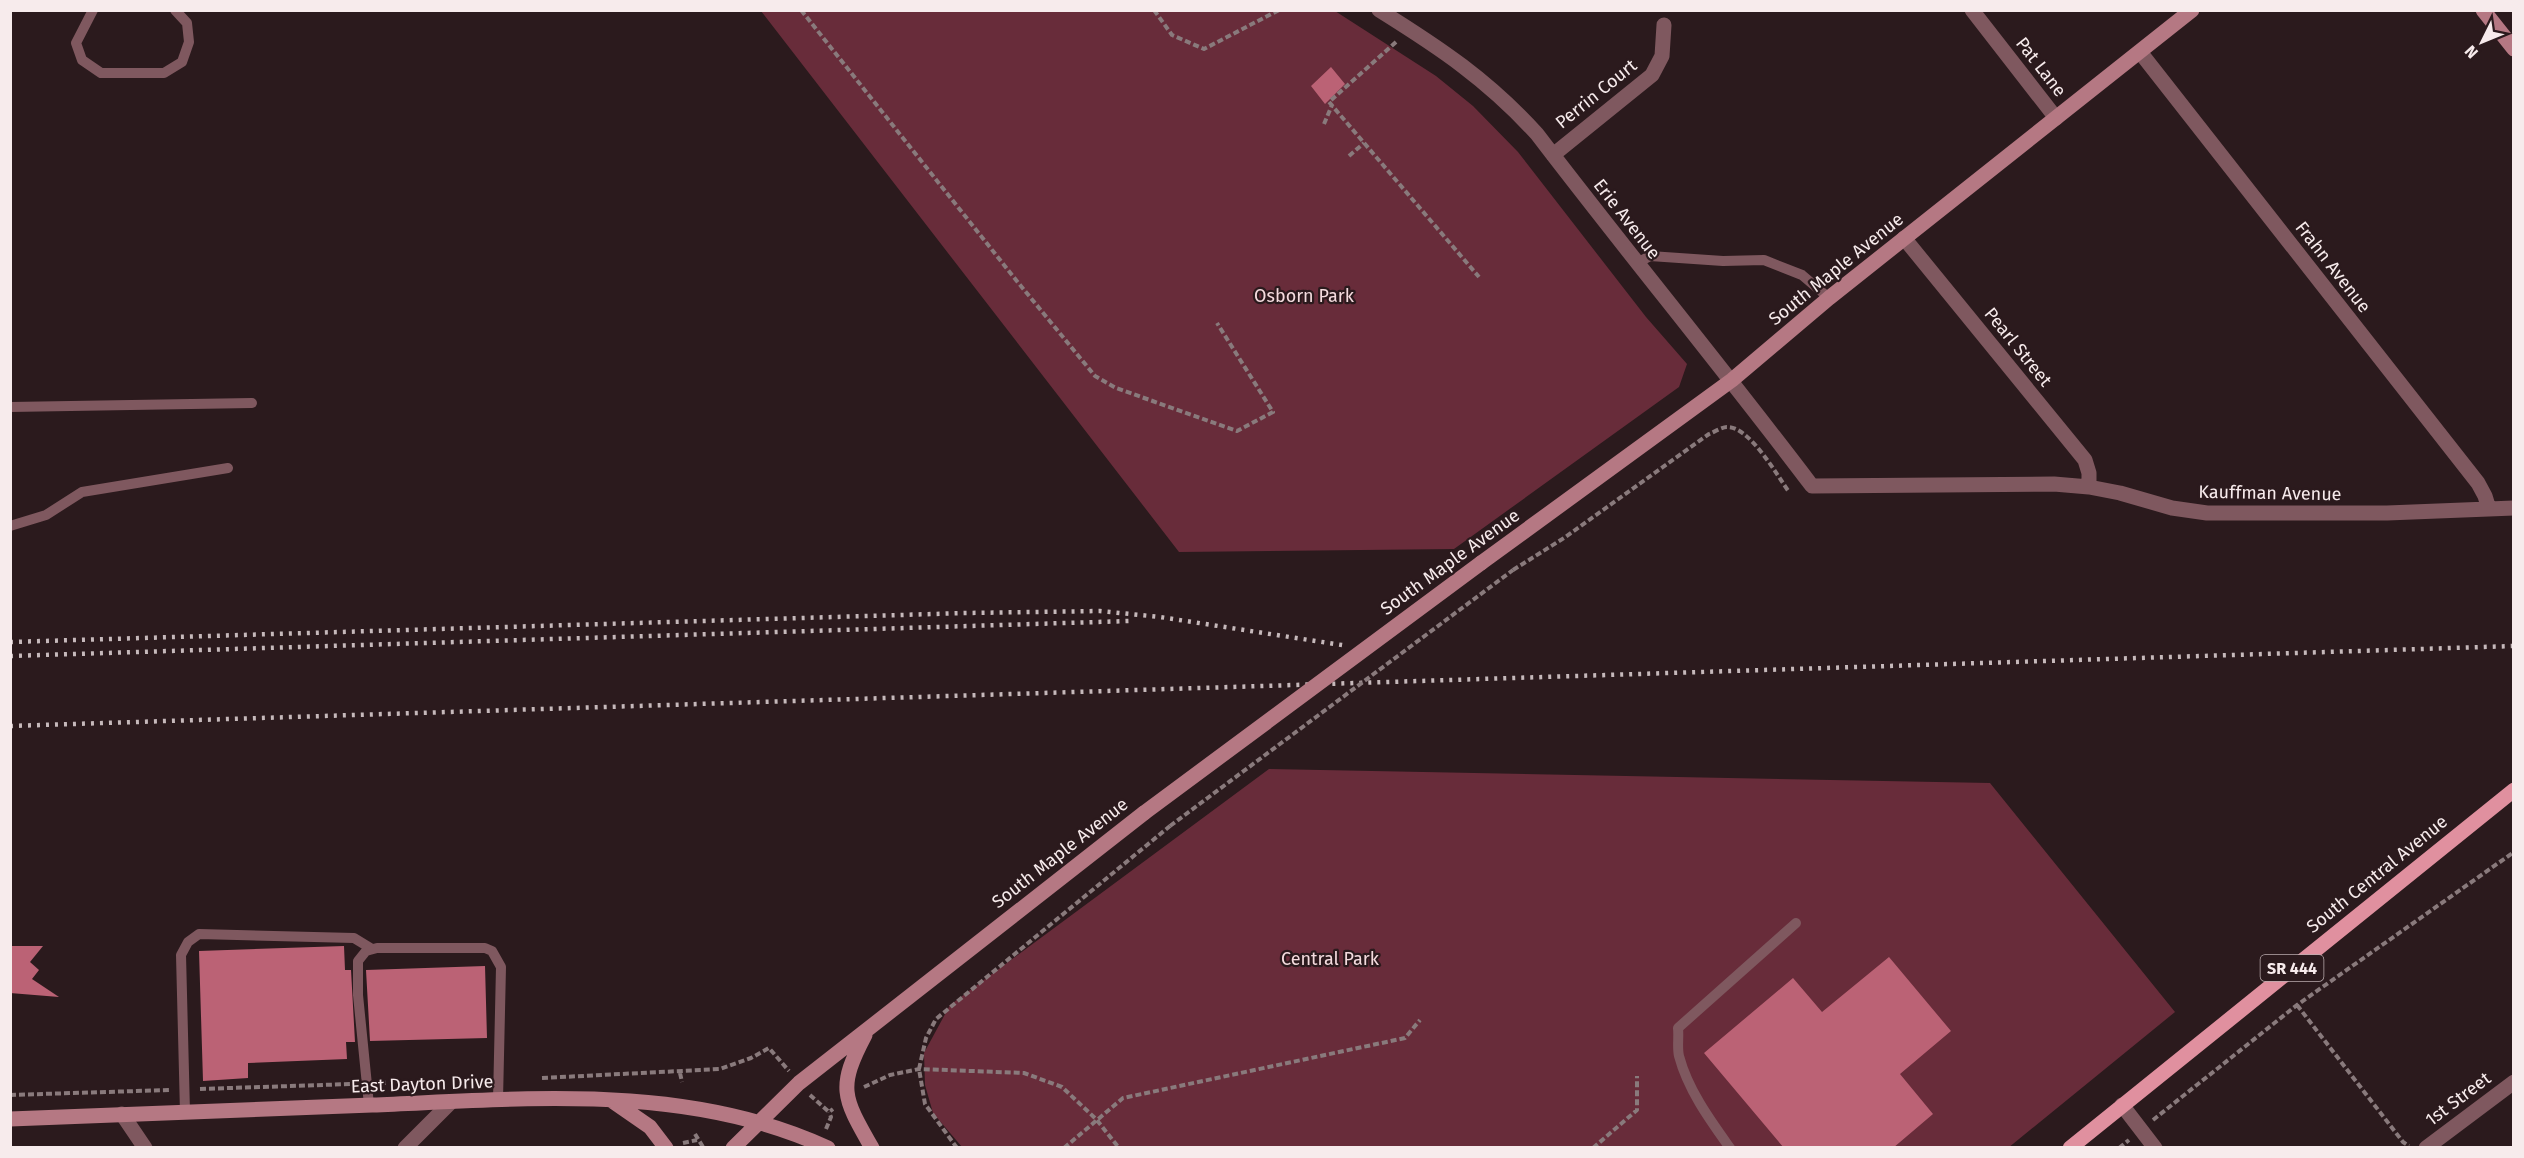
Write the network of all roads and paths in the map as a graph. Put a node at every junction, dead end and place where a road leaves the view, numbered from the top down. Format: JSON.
{"nodes":[{"id":1,"x":93,"y":10,"type":"edge"},
{"id":2,"x":175,"y":10,"type":"edge"},
{"id":3,"x":801,"y":10,"type":"edge"},
{"id":4,"x":1154,"y":10,"type":"edge"},
{"id":5,"x":1279,"y":10,"type":"edge"},
{"id":6,"x":1378,"y":10,"type":"edge"},
{"id":7,"x":1972,"y":10,"type":"edge"},
{"id":8,"x":2192,"y":10,"type":"edge"},
{"id":9,"x":2483,"y":10,"type":"edge"},
{"id":10,"x":1664,"y":25,"type":"dead end"},
{"id":11,"x":1409,"y":29,"type":"junction"},
{"id":12,"x":2514,"y":49,"type":"edge"},
{"id":13,"x":2140,"y":52,"type":"junction"},
{"id":14,"x":1332,"y":105,"type":"junction"},
{"id":15,"x":2056,"y":118,"type":"junction"},
{"id":16,"x":1323,"y":124,"type":"dead end"},
{"id":17,"x":1364,"y":143,"type":"junction"},
{"id":18,"x":1553,"y":155,"type":"junction"},
{"id":19,"x":1349,"y":156,"type":"dead end"},
{"id":20,"x":1904,"y":238,"type":"junction"},
{"id":21,"x":1637,"y":263,"type":"junction"},
{"id":22,"x":1479,"y":277,"type":"dead end"},
{"id":23,"x":1829,"y":298,"type":"junction"},
{"id":24,"x":1217,"y":323,"type":"dead end"},
{"id":25,"x":1732,"y":380,"type":"junction"},
{"id":26,"x":252,"y":403,"type":"dead end"},
{"id":27,"x":10,"y":407,"type":"edge"},
{"id":28,"x":228,"y":468,"type":"dead end"},
{"id":29,"x":1812,"y":486,"type":"joint"},
{"id":30,"x":2089,"y":487,"type":"junction"},
{"id":31,"x":1789,"y":492,"type":"dead end"},
{"id":32,"x":2514,"y":508,"type":"edge"},
{"id":33,"x":2489,"y":509,"type":"junction"},
{"id":34,"x":10,"y":526,"type":"edge"},
{"id":35,"x":2514,"y":790,"type":"edge"},
{"id":36,"x":2514,"y":852,"type":"edge"},
{"id":37,"x":1796,"y":923,"type":"dead end"},
{"id":38,"x":372,"y":949,"type":"junction"},
{"id":39,"x":2296,"y":1005,"type":"junction"},
{"id":40,"x":1420,"y":1020,"type":"dead end"},
{"id":41,"x":868,"y":1030,"type":"junction"},
{"id":42,"x":775,"y":1055,"type":"dead end"},
{"id":43,"x":919,"y":1069,"type":"junction"},
{"id":44,"x":680,"y":1073,"type":"junction"},
{"id":45,"x":1637,"y":1076,"type":"dead end"},
{"id":46,"x":532,"y":1079,"type":"dead end"},
{"id":47,"x":438,"y":1082,"type":"dead end"},
{"id":48,"x":682,"y":1082,"type":"dead end"},
{"id":49,"x":366,"y":1084,"type":"junction"},
{"id":50,"x":2511,"y":1087,"type":"edge"},
{"id":51,"x":184,"y":1090,"type":"junction"},
{"id":52,"x":857,"y":1090,"type":"dead end"},
{"id":53,"x":10,"y":1095,"type":"edge"},
{"id":54,"x":608,"y":1099,"type":"junction"},
{"id":55,"x":498,"y":1100,"type":"junction"},
{"id":56,"x":451,"y":1102,"type":"junction"},
{"id":57,"x":817,"y":1103,"type":"dead end"},
{"id":58,"x":369,"y":1105,"type":"junction"},
{"id":59,"x":2122,"y":1105,"type":"junction"},
{"id":60,"x":834,"y":1108,"type":"dead end"},
{"id":61,"x":185,"y":1112,"type":"junction"},
{"id":62,"x":829,"y":1112,"type":"junction"},
{"id":63,"x":122,"y":1114,"type":"junction"},
{"id":64,"x":10,"y":1119,"type":"edge"},
{"id":65,"x":1096,"y":1119,"type":"junction"},
{"id":66,"x":2153,"y":1120,"type":"dead end"},
{"id":67,"x":759,"y":1122,"type":"junction"},
{"id":68,"x":826,"y":1130,"type":"dead end"},
{"id":69,"x":695,"y":1134,"type":"dead end"},
{"id":70,"x":697,"y":1140,"type":"junction"},
{"id":71,"x":673,"y":1146,"type":"edge"},
{"id":72,"x":703,"y":1147,"type":"edge"},
{"id":73,"x":145,"y":1148,"type":"edge"},
{"id":74,"x":405,"y":1148,"type":"edge"},
{"id":75,"x":733,"y":1148,"type":"edge"},
{"id":76,"x":828,"y":1148,"type":"edge"},
{"id":77,"x":872,"y":1148,"type":"edge"},
{"id":78,"x":957,"y":1148,"type":"edge"},
{"id":79,"x":1064,"y":1148,"type":"edge"},
{"id":80,"x":1119,"y":1148,"type":"edge"},
{"id":81,"x":1593,"y":1148,"type":"edge"},
{"id":82,"x":1730,"y":1148,"type":"edge"},
{"id":83,"x":2070,"y":1148,"type":"edge"},
{"id":84,"x":2155,"y":1148,"type":"edge"},
{"id":85,"x":2412,"y":1148,"type":"edge"},
{"id":86,"x":2426,"y":1148,"type":"edge"}],
"edges":[{"from":1,"to":2,"type":"lane"},
{"from":3,"to":24,"type":"path"},
{"from":4,"to":5,"type":"path"},
{"from":6,"to":11,"type":"street","name":"Erie Avenue"},
{"from":7,"to":15,"type":"street","name":"Pat Lane"},
{"from":8,"to":13,"type":"main road","name":"South Maple Avenue"},
{"from":9,"to":12,"type":"main road"},
{"from":10,"to":18,"type":"street","name":"Perrin Court"},
{"from":11,"to":14,"type":"path"},
{"from":11,"to":18,"type":"street","name":"Erie Avenue"},
{"from":13,"to":15,"type":"main road","name":"South Maple Avenue"},
{"from":13,"to":33,"type":"street","name":"Frahn Avenue"},
{"from":14,"to":16,"type":"path"},
{"from":14,"to":17,"type":"path"},
{"from":15,"to":20,"type":"main road","name":"South Maple Avenue"},
{"from":17,"to":19,"type":"path"},
{"from":17,"to":22,"type":"path"},
{"from":18,"to":21,"type":"street","name":"Erie Avenue"},
{"from":20,"to":23,"type":"main road","name":"South Maple Avenue"},
{"from":20,"to":30,"type":"street","name":"Pearl Street"},
{"from":21,"to":23,"type":"lane"},
{"from":21,"to":25,"type":"street","name":"Erie Avenue"},
{"from":23,"to":25,"type":"main road","name":"South Maple Avenue"},
{"from":25,"to":29,"type":"street","name":"Erie Avenue"},
{"from":25,"to":41,"type":"main road","name":"South Maple Avenue","bridge":true},
{"from":26,"to":27,"type":"lane"},
{"from":28,"to":34,"type":"lane"},
{"from":29,"to":30,"type":"street","name":"Kauffman Avenue"},
{"from":30,"to":33,"type":"street","name":"Kauffman Avenue"},
{"from":31,"to":43,"type":"path","bridge":true},
{"from":32,"to":33,"type":"street","name":"Kauffman Avenue"},
{"from":35,"to":59,"type":"main road","name":"South Central Avenue","number":"SR 444"},
{"from":36,"to":39,"type":"path"},
{"from":37,"to":82,"type":"lane"},
{"from":38,"to":49,"type":"lane"},
{"from":38,"to":51,"type":"lane"},
{"from":38,"to":55,"type":"lane"},
{"from":39,"to":66,"type":"path"},
{"from":39,"to":85,"type":"path"},
{"from":40,"to":65,"type":"path"},
{"from":41,"to":67,"type":"main road","name":"South Maple Avenue"},
{"from":41,"to":77,"type":"main road"},
{"from":42,"to":44,"type":"path"},
{"from":43,"to":52,"type":"path"},
{"from":43,"to":65,"type":"path"},
{"from":43,"to":78,"type":"path"},
{"from":44,"to":46,"type":"path"},
{"from":44,"to":48,"type":"path"},
{"from":45,"to":81,"type":"path"},
{"from":47,"to":49,"type":"path"},
{"from":49,"to":51,"type":"path"},
{"from":49,"to":58,"type":"lane"},
{"from":50,"to":86,"type":"street","name":"1st Street"},
{"from":51,"to":53,"type":"path"},
{"from":51,"to":61,"type":"lane"},
{"from":54,"to":55,"type":"main road","name":"East Dayton Drive"},
{"from":54,"to":67,"type":"main road","name":"East Dayton Drive"},
{"from":54,"to":71,"type":"main road"},
{"from":55,"to":56,"type":"main road","name":"East Dayton Drive"},
{"from":56,"to":58,"type":"main road","name":"East Dayton Drive"},
{"from":56,"to":74,"type":"street"},
{"from":57,"to":62,"type":"path"},
{"from":58,"to":61,"type":"main road","name":"East Dayton Drive"},
{"from":59,"to":83,"type":"main road","name":"South Central Avenue","number":"SR 444"},
{"from":59,"to":84,"type":"street"},
{"from":60,"to":62,"type":"path"},
{"from":61,"to":63,"type":"main road","name":"East Dayton Drive"},
{"from":62,"to":68,"type":"path"},
{"from":63,"to":64,"type":"main road","name":"East Dayton Drive"},
{"from":63,"to":73,"type":"street"},
{"from":65,"to":79,"type":"path"},
{"from":65,"to":80,"type":"path"},
{"from":67,"to":75,"type":"main road","name":"South Maple Avenue"},
{"from":67,"to":76,"type":"main road","name":"East Dayton Drive"},
{"from":69,"to":70,"type":"path"},
{"from":70,"to":71,"type":"path"},
{"from":70,"to":72,"type":"path"}]}
